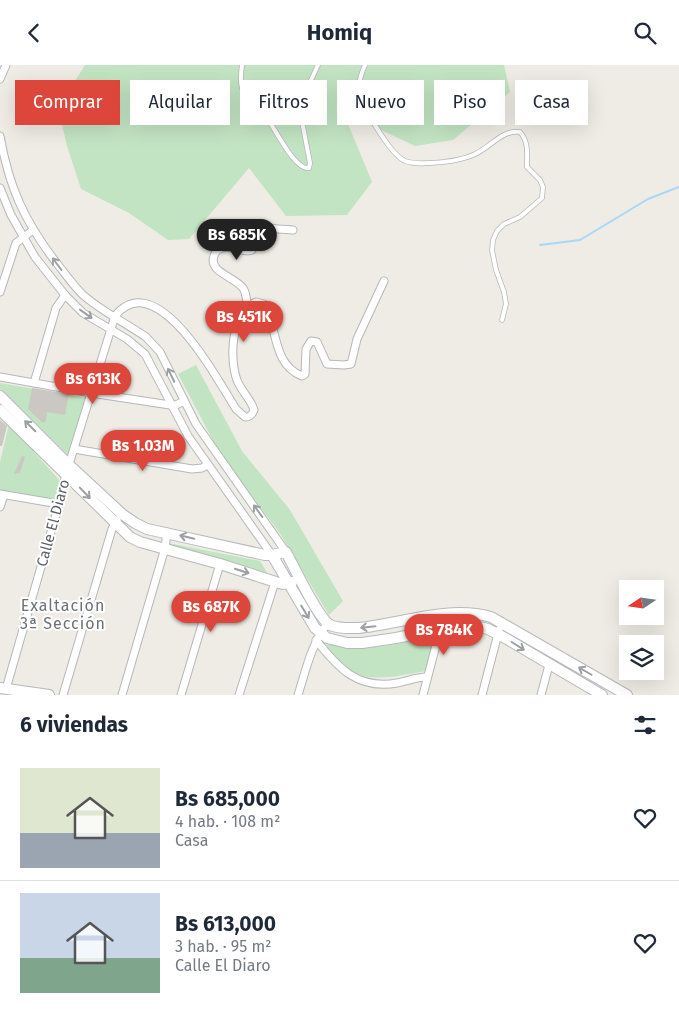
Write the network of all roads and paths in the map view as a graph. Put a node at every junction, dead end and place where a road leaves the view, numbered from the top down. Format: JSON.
{"nodes":[{"id":1,"x":6,"y":65,"type":"edge"},
{"id":2,"x":242,"y":65,"type":"edge"},
{"id":3,"x":318,"y":65,"type":"edge"},
{"id":4,"x":365,"y":65,"type":"edge"},
{"id":5,"x":0,"y":79,"type":"edge"},
{"id":6,"x":0,"y":136,"type":"edge"},
{"id":7,"x":0,"y":188,"type":"edge"},
{"id":8,"x":293,"y":230,"type":"dead end"},
{"id":9,"x":33,"y":231,"type":"junction"},
{"id":10,"x":23,"y":237,"type":"junction"},
{"id":11,"x":0,"y":261,"type":"edge"},
{"id":12,"x":8,"y":263,"type":"junction"},
{"id":13,"x":384,"y":281,"type":"dead end"},
{"id":14,"x":0,"y":291,"type":"edge"},
{"id":15,"x":65,"y":295,"type":"junction"},
{"id":16,"x":248,"y":307,"type":"junction"},
{"id":17,"x":115,"y":316,"type":"junction"},
{"id":18,"x":502,"y":320,"type":"dead end"},
{"id":19,"x":111,"y":330,"type":"junction"},
{"id":20,"x":0,"y":377,"type":"edge"},
{"id":21,"x":34,"y":383,"type":"junction"},
{"id":22,"x":91,"y":393,"type":"junction"},
{"id":23,"x":0,"y":396,"type":"edge"},
{"id":24,"x":184,"y":401,"type":"junction"},
{"id":25,"x":170,"y":405,"type":"junction"},
{"id":26,"x":0,"y":410,"type":"edge"},
{"id":27,"x":74,"y":449,"type":"junction"},
{"id":28,"x":207,"y":465,"type":"junction"},
{"id":29,"x":67,"y":469,"type":"junction"},
{"id":30,"x":2,"y":495,"type":"edge"},
{"id":31,"x":59,"y":505,"type":"junction"},
{"id":32,"x":0,"y":507,"type":"edge"},
{"id":33,"x":122,"y":514,"type":"junction"},
{"id":34,"x":115,"y":523,"type":"junction"},
{"id":35,"x":167,"y":532,"type":"junction"},
{"id":36,"x":165,"y":548,"type":"junction"},
{"id":37,"x":286,"y":551,"type":"junction"},
{"id":38,"x":272,"y":555,"type":"junction"},
{"id":39,"x":220,"y":564,"type":"junction"},
{"id":40,"x":300,"y":577,"type":"junction"},
{"id":41,"x":275,"y":582,"type":"junction"},
{"id":42,"x":288,"y":584,"type":"junction"},
{"id":43,"x":439,"y":615,"type":"junction"},
{"id":44,"x":328,"y":623,"type":"junction"},
{"id":45,"x":502,"y":623,"type":"junction"},
{"id":46,"x":440,"y":629,"type":"junction"},
{"id":47,"x":498,"y":634,"type":"junction"},
{"id":48,"x":318,"y":637,"type":"junction"},
{"id":49,"x":549,"y":665,"type":"junction"},
{"id":50,"x":427,"y":677,"type":"junction"},
{"id":51,"x":608,"y":684,"type":"junction"},
{"id":52,"x":3,"y":688,"type":"edge"},
{"id":53,"x":49,"y":695,"type":"edge"},
{"id":54,"x":63,"y":695,"type":"edge"},
{"id":55,"x":122,"y":695,"type":"edge"},
{"id":56,"x":181,"y":695,"type":"edge"},
{"id":57,"x":239,"y":695,"type":"edge"},
{"id":58,"x":298,"y":695,"type":"edge"},
{"id":59,"x":423,"y":695,"type":"edge"},
{"id":60,"x":482,"y":695,"type":"edge"},
{"id":61,"x":541,"y":695,"type":"edge"},
{"id":62,"x":602,"y":695,"type":"edge"},
{"id":63,"x":627,"y":695,"type":"edge"}],
"edges":[{"from":1,"to":5,"type":"street"},
{"from":2,"to":3,"type":"lane"},
{"from":4,"to":18,"type":"lane"},
{"from":6,"to":9,"type":"street"},
{"from":7,"to":10,"type":"street"},
{"from":8,"to":16,"type":"street"},
{"from":9,"to":10,"type":"street"},
{"from":17,"to":9,"type":"street","one_way":true},
{"from":10,"to":12,"type":"street"},
{"from":10,"to":15,"type":"street"},
{"from":11,"to":12,"type":"street"},
{"from":12,"to":14,"type":"street"},
{"from":13,"to":16,"type":"street"},
{"from":15,"to":19,"type":"street","one_way":true},
{"from":15,"to":21,"type":"street"},
{"from":16,"to":17,"type":"street"},
{"from":17,"to":19,"type":"street","name":"Calle El Diaro"},
{"from":24,"to":17,"type":"street","one_way":true},
{"from":19,"to":22,"type":"street","name":"Calle El Diaro"},
{"from":19,"to":25,"type":"street"},
{"from":20,"to":21,"type":"street"},
{"from":21,"to":22,"type":"street"},
{"from":22,"to":25,"type":"street"},
{"from":22,"to":27,"type":"street","name":"Calle El Diaro"},
{"from":29,"to":23,"type":"street","one_way":true},
{"from":24,"to":25,"type":"street"},
{"from":37,"to":24,"type":"street","one_way":true},
{"from":25,"to":28,"type":"street"},
{"from":26,"to":29,"type":"street"},
{"from":27,"to":28,"type":"street"},
{"from":27,"to":29,"type":"street","name":"Calle El Diaro"},
{"from":28,"to":38,"type":"street"},
{"from":29,"to":31,"type":"street","name":"Calle El Diaro"},
{"from":29,"to":33,"type":"street"},
{"from":29,"to":34,"type":"street","one_way":true},
{"from":30,"to":31,"type":"street"},
{"from":30,"to":32,"type":"street"},
{"from":31,"to":52,"type":"street","name":"Calle El Diaro"},
{"from":33,"to":34,"type":"street"},
{"from":33,"to":35,"type":"street"},
{"from":34,"to":36,"type":"street"},
{"from":34,"to":54,"type":"street"},
{"from":35,"to":36,"type":"street"},
{"from":38,"to":35,"type":"street","one_way":true},
{"from":36,"to":39,"type":"street"},
{"from":36,"to":55,"type":"street"},
{"from":37,"to":38,"type":"street"},
{"from":37,"to":40,"type":"street"},
{"from":38,"to":42,"type":"street"},
{"from":39,"to":41,"type":"street","one_way":true},
{"from":39,"to":56,"type":"street"},
{"from":40,"to":42,"type":"street"},
{"from":40,"to":44,"type":"street"},
{"from":41,"to":42,"type":"street"},
{"from":41,"to":57,"type":"street"},
{"from":42,"to":48,"type":"street","one_way":true},
{"from":43,"to":44,"type":"street","one_way":true},
{"from":43,"to":45,"type":"street"},
{"from":43,"to":46,"type":"street"},
{"from":44,"to":48,"type":"street"},
{"from":45,"to":47,"type":"street"},
{"from":51,"to":45,"type":"street","one_way":true},
{"from":46,"to":47,"type":"street"},
{"from":46,"to":48,"type":"street"},
{"from":46,"to":50,"type":"street"},
{"from":47,"to":49,"type":"street","one_way":true},
{"from":47,"to":60,"type":"street"},
{"from":48,"to":50,"type":"street"},
{"from":48,"to":58,"type":"street"},
{"from":49,"to":61,"type":"street"},
{"from":49,"to":62,"type":"street"},
{"from":50,"to":59,"type":"street"},
{"from":51,"to":62,"type":"street"},
{"from":51,"to":63,"type":"street"},
{"from":52,"to":53,"type":"street"}]}
